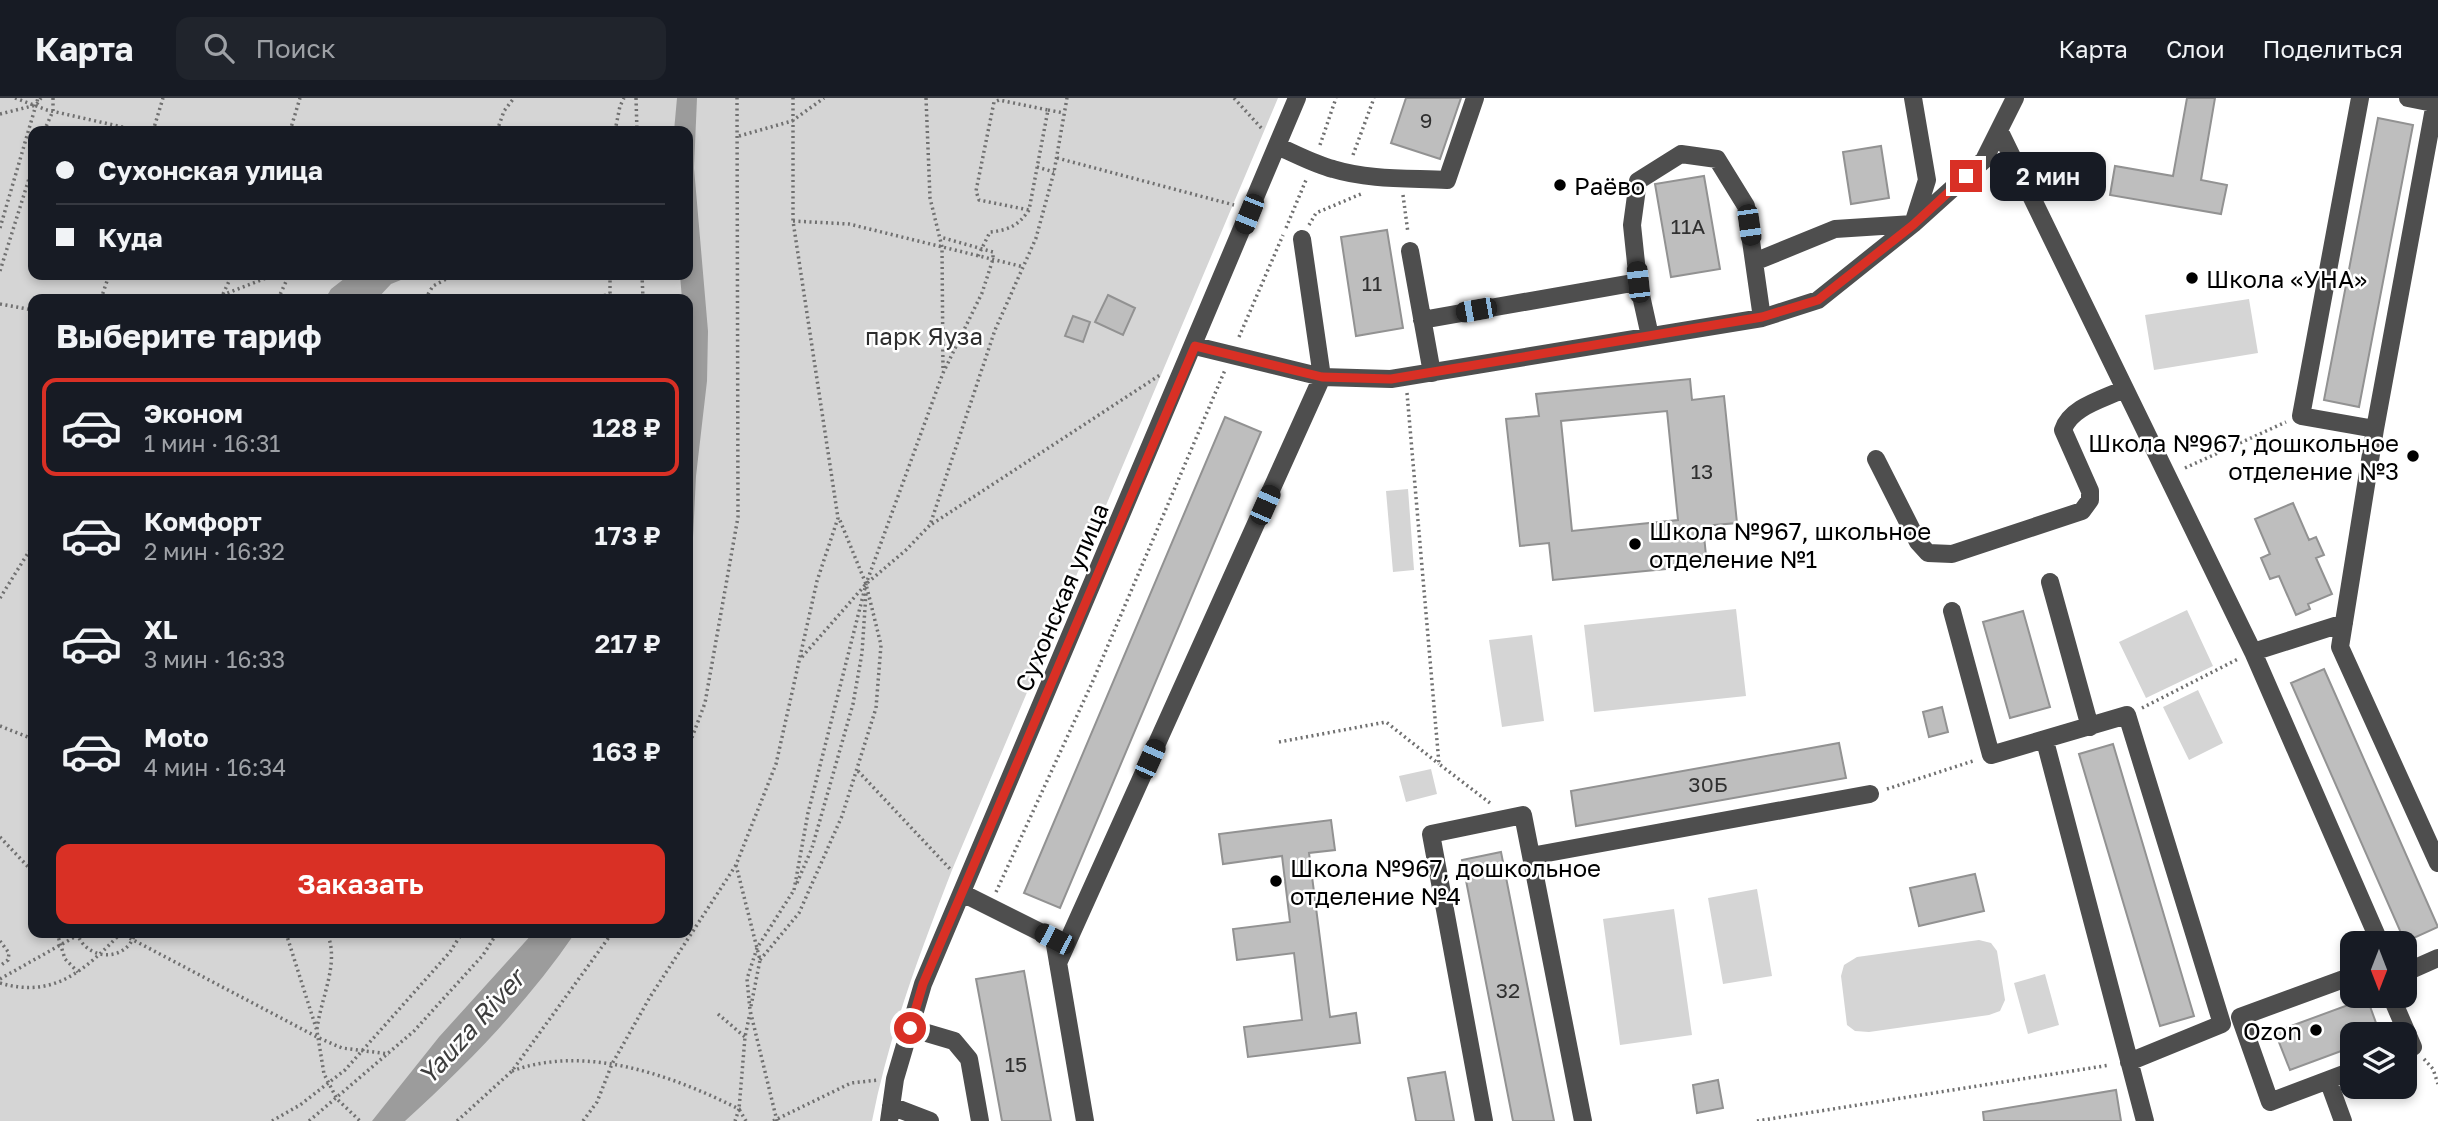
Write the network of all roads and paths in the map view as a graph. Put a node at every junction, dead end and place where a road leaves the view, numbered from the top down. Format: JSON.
{"nodes":[{"id":1,"x":15,"y":98,"type":"edge"},
{"id":2,"x":39,"y":98,"type":"edge"},
{"id":3,"x":53,"y":98,"type":"edge"},
{"id":4,"x":163,"y":98,"type":"edge"},
{"id":5,"x":300,"y":98,"type":"edge"},
{"id":6,"x":514,"y":98,"type":"edge"},
{"id":7,"x":624,"y":98,"type":"edge"},
{"id":8,"x":636,"y":98,"type":"edge"},
{"id":9,"x":737,"y":98,"type":"edge"},
{"id":10,"x":793,"y":98,"type":"edge"},
{"id":11,"x":824,"y":98,"type":"edge"},
{"id":12,"x":928,"y":98,"type":"edge"},
{"id":13,"x":1067,"y":98,"type":"edge"},
{"id":14,"x":1297,"y":98,"type":"edge"},
{"id":15,"x":1374,"y":98,"type":"edge"},
{"id":16,"x":1475,"y":98,"type":"edge"},
{"id":17,"x":1913,"y":98,"type":"edge"},
{"id":18,"x":2015,"y":98,"type":"edge"},
{"id":19,"x":2360,"y":98,"type":"edge"},
{"id":20,"x":2408,"y":98,"type":"edge"},
{"id":21,"x":2436,"y":103,"type":"edge"},
{"id":22,"x":36,"y":105,"type":"junction"},
{"id":23,"x":1048,"y":110,"type":"junction"},
{"id":24,"x":53,"y":111,"type":"junction"},
{"id":25,"x":1064,"y":113,"type":"junction"},
{"id":26,"x":0,"y":114,"type":"edge"},
{"id":27,"x":792,"y":121,"type":"junction"},
{"id":28,"x":30,"y":126,"type":"edge"},
{"id":29,"x":46,"y":126,"type":"edge"},
{"id":30,"x":118,"y":126,"type":"edge"},
{"id":31,"x":155,"y":126,"type":"edge"},
{"id":32,"x":292,"y":126,"type":"edge"},
{"id":33,"x":498,"y":126,"type":"edge"},
{"id":34,"x":616,"y":126,"type":"edge"},
{"id":35,"x":637,"y":126,"type":"edge"},
{"id":36,"x":1999,"y":130,"type":"junction"},
{"id":37,"x":28,"y":132,"type":"edge"},
{"id":38,"x":738,"y":136,"type":"junction"},
{"id":39,"x":1277,"y":146,"type":"junction"},
{"id":40,"x":1057,"y":158,"type":"junction"},
{"id":41,"x":1314,"y":161,"type":"junction"},
{"id":42,"x":1037,"y":167,"type":"junction"},
{"id":43,"x":1054,"y":172,"type":"junction"},
{"id":44,"x":1347,"y":172,"type":"junction"},
{"id":45,"x":1401,"y":178,"type":"junction"},
{"id":46,"x":28,"y":182,"type":"edge"},
{"id":47,"x":1364,"y":193,"type":"dead end"},
{"id":48,"x":1238,"y":206,"type":"dead end"},
{"id":49,"x":1029,"y":210,"type":"junction"},
{"id":50,"x":793,"y":221,"type":"junction"},
{"id":51,"x":1913,"y":225,"type":"junction"},
{"id":52,"x":0,"y":228,"type":"edge"},
{"id":53,"x":940,"y":237,"type":"junction"},
{"id":54,"x":1302,"y":239,"type":"joint"},
{"id":55,"x":942,"y":247,"type":"junction"},
{"id":56,"x":982,"y":248,"type":"junction"},
{"id":57,"x":1410,"y":251,"type":"joint"},
{"id":58,"x":978,"y":256,"type":"junction"},
{"id":59,"x":993,"y":260,"type":"junction"},
{"id":60,"x":1754,"y":262,"type":"junction"},
{"id":61,"x":1024,"y":267,"type":"junction"},
{"id":62,"x":0,"y":271,"type":"edge"},
{"id":63,"x":262,"y":280,"type":"edge"},
{"id":64,"x":444,"y":280,"type":"edge"},
{"id":65,"x":1638,"y":282,"type":"junction"},
{"id":66,"x":228,"y":294,"type":"edge"},
{"id":67,"x":428,"y":294,"type":"edge"},
{"id":68,"x":0,"y":304,"type":"edge"},
{"id":69,"x":28,"y":309,"type":"edge"},
{"id":70,"x":1762,"y":317,"type":"junction"},
{"id":71,"x":1423,"y":320,"type":"junction"},
{"id":72,"x":1650,"y":336,"type":"junction"},
{"id":73,"x":1195,"y":346,"type":"junction"},
{"id":74,"x":1231,"y":355,"type":"junction"},
{"id":75,"x":943,"y":373,"type":"junction"},
{"id":76,"x":1432,"y":373,"type":"junction"},
{"id":77,"x":1322,"y":377,"type":"junction"},
{"id":78,"x":1405,"y":377,"type":"junction"},
{"id":79,"x":1153,"y":378,"type":"dead end"},
{"id":80,"x":2124,"y":389,"type":"junction"},
{"id":81,"x":2301,"y":416,"type":"junction"},
{"id":82,"x":2375,"y":429,"type":"junction"},
{"id":83,"x":1876,"y":459,"type":"dead end"},
{"id":84,"x":2167,"y":476,"type":"junction"},
{"id":85,"x":838,"y":517,"type":"junction"},
{"id":86,"x":930,"y":525,"type":"junction"},
{"id":87,"x":28,"y":553,"type":"edge"},
{"id":88,"x":2050,"y":582,"type":"dead end"},
{"id":89,"x":866,"y":584,"type":"junction"},
{"id":90,"x":0,"y":598,"type":"edge"},
{"id":91,"x":1952,"y":611,"type":"dead end"},
{"id":92,"x":2344,"y":623,"type":"junction"},
{"id":93,"x":2253,"y":652,"type":"junction"},
{"id":94,"x":801,"y":658,"type":"junction"},
{"id":95,"x":2127,"y":715,"type":"junction"},
{"id":96,"x":0,"y":726,"type":"edge"},
{"id":97,"x":2090,"y":727,"type":"junction"},
{"id":98,"x":693,"y":735,"type":"edge"},
{"id":99,"x":28,"y":738,"type":"edge"},
{"id":100,"x":2045,"y":741,"type":"junction"},
{"id":101,"x":1279,"y":742,"type":"dead end"},
{"id":102,"x":1991,"y":755,"type":"junction"},
{"id":103,"x":1439,"y":764,"type":"junction"},
{"id":104,"x":858,"y":771,"type":"junction"},
{"id":105,"x":1870,"y":794,"type":"joint"},
{"id":106,"x":1508,"y":817,"type":"junction"},
{"id":107,"x":0,"y":837,"type":"edge"},
{"id":108,"x":1531,"y":856,"type":"junction"},
{"id":109,"x":2438,"y":863,"type":"edge"},
{"id":110,"x":736,"y":865,"type":"junction"},
{"id":111,"x":28,"y":867,"type":"edge"},
{"id":112,"x":961,"y":886,"type":"junction"},
{"id":113,"x":794,"y":890,"type":"junction"},
{"id":114,"x":989,"y":907,"type":"junction"},
{"id":115,"x":693,"y":931,"type":"edge"},
{"id":116,"x":2375,"y":931,"type":"edge"},
{"id":117,"x":58,"y":938,"type":"edge"},
{"id":118,"x":72,"y":938,"type":"edge"},
{"id":119,"x":79,"y":938,"type":"edge"},
{"id":120,"x":116,"y":938,"type":"edge"},
{"id":121,"x":130,"y":938,"type":"edge"},
{"id":122,"x":288,"y":938,"type":"edge"},
{"id":123,"x":329,"y":938,"type":"edge"},
{"id":124,"x":459,"y":938,"type":"edge"},
{"id":125,"x":494,"y":938,"type":"edge"},
{"id":126,"x":608,"y":938,"type":"edge"},
{"id":127,"x":688,"y":938,"type":"edge"},
{"id":128,"x":133,"y":940,"type":"junction"},
{"id":129,"x":0,"y":941,"type":"edge"},
{"id":130,"x":60,"y":946,"type":"junction"},
{"id":131,"x":757,"y":948,"type":"junction"},
{"id":132,"x":99,"y":955,"type":"junction"},
{"id":133,"x":2438,"y":958,"type":"edge"},
{"id":134,"x":760,"y":960,"type":"junction"},
{"id":135,"x":1058,"y":963,"type":"junction"},
{"id":136,"x":0,"y":966,"type":"edge"},
{"id":137,"x":2417,"y":967,"type":"edge"},
{"id":138,"x":78,"y":972,"type":"junction"},
{"id":139,"x":2340,"y":980,"type":"edge"},
{"id":140,"x":0,"y":981,"type":"edge"},
{"id":141,"x":750,"y":1010,"type":"junction"},
{"id":142,"x":718,"y":1014,"type":"dead end"},
{"id":143,"x":910,"y":1028,"type":"junction"},
{"id":144,"x":317,"y":1031,"type":"junction"},
{"id":145,"x":745,"y":1037,"type":"junction"},
{"id":146,"x":319,"y":1038,"type":"junction"},
{"id":147,"x":362,"y":1052,"type":"junction"},
{"id":148,"x":389,"y":1054,"type":"junction"},
{"id":149,"x":2129,"y":1062,"type":"junction"},
{"id":150,"x":612,"y":1064,"type":"junction"},
{"id":151,"x":2433,"y":1069,"type":"dead end"},
{"id":152,"x":512,"y":1071,"type":"junction"},
{"id":153,"x":2340,"y":1075,"type":"edge"},
{"id":154,"x":880,"y":1080,"type":"dead end"},
{"id":155,"x":2328,"y":1080,"type":"junction"},
{"id":156,"x":329,"y":1083,"type":"junction"},
{"id":157,"x":2438,"y":1084,"type":"edge"},
{"id":158,"x":337,"y":1099,"type":"junction"},
{"id":159,"x":739,"y":1109,"type":"junction"},
{"id":160,"x":890,"y":1114,"type":"edge"},
{"id":161,"x":272,"y":1121,"type":"edge"},
{"id":162,"x":309,"y":1121,"type":"edge"},
{"id":163,"x":360,"y":1121,"type":"edge"},
{"id":164,"x":457,"y":1121,"type":"edge"},
{"id":165,"x":583,"y":1121,"type":"edge"},
{"id":166,"x":735,"y":1121,"type":"edge"},
{"id":167,"x":746,"y":1121,"type":"edge"},
{"id":168,"x":775,"y":1121,"type":"edge"},
{"id":169,"x":930,"y":1121,"type":"edge"},
{"id":170,"x":980,"y":1121,"type":"edge"},
{"id":171,"x":1084,"y":1121,"type":"edge"},
{"id":172,"x":1484,"y":1121,"type":"edge"},
{"id":173,"x":1583,"y":1121,"type":"edge"},
{"id":174,"x":1757,"y":1121,"type":"edge"},
{"id":175,"x":2145,"y":1121,"type":"edge"},
{"id":176,"x":2343,"y":1121,"type":"edge"}],
"edges":[{"from":1,"to":22,"type":"path"},
{"from":2,"to":22,"type":"path"},
{"from":3,"to":24,"type":"path"},
{"from":4,"to":31,"type":"path"},
{"from":5,"to":32,"type":"path"},
{"from":6,"to":33,"type":"path"},
{"from":7,"to":34,"type":"path"},
{"from":8,"to":35,"type":"path"},
{"from":9,"to":38,"type":"path"},
{"from":10,"to":27,"type":"path"},
{"from":11,"to":27,"type":"path"},
{"from":12,"to":53,"type":"path"},
{"from":13,"to":25,"type":"path"},
{"from":14,"to":39,"type":"street","name":"Сухонская улица"},
{"from":15,"to":44,"type":"path"},
{"from":16,"to":45,"type":"street"},
{"from":17,"to":51,"type":"street"},
{"from":18,"to":36,"type":"street"},
{"from":19,"to":81,"type":"street"},
{"from":20,"to":21,"type":"street"},
{"from":21,"to":82,"type":"street"},
{"from":22,"to":24,"type":"path"},
{"from":22,"to":26,"type":"path"},
{"from":22,"to":28,"type":"path"},
{"from":23,"to":25,"type":"path"},
{"from":23,"to":42,"type":"path"},
{"from":23,"to":49,"type":"path"},
{"from":24,"to":29,"type":"path"},
{"from":24,"to":30,"type":"path"},
{"from":25,"to":40,"type":"path"},
{"from":27,"to":38,"type":"path"},
{"from":27,"to":50,"type":"path"},
{"from":36,"to":51,"type":"street"},
{"from":36,"to":80,"type":"street"},
{"from":37,"to":52,"type":"path"},
{"from":38,"to":98,"type":"path"},
{"from":39,"to":41,"type":"street"},
{"from":39,"to":73,"type":"street","name":"Сухонская улица"},
{"from":40,"to":43,"type":"path"},
{"from":40,"to":48,"type":"path"},
{"from":41,"to":44,"type":"street"},
{"from":41,"to":74,"type":"path"},
{"from":42,"to":43,"type":"path"},
{"from":42,"to":49,"type":"path"},
{"from":43,"to":61,"type":"path"},
{"from":44,"to":45,"type":"street"},
{"from":45,"to":57,"type":"path"},
{"from":46,"to":62,"type":"path"},
{"from":47,"to":54,"type":"path"},
{"from":49,"to":56,"type":"path"},
{"from":50,"to":55,"type":"path"},
{"from":50,"to":85,"type":"path"},
{"from":51,"to":60,"type":"street"},
{"from":51,"to":70,"type":"street"},
{"from":53,"to":55,"type":"path"},
{"from":53,"to":56,"type":"path"},
{"from":54,"to":77,"type":"street"},
{"from":55,"to":58,"type":"path"},
{"from":55,"to":75,"type":"path"},
{"from":56,"to":58,"type":"path"},
{"from":56,"to":59,"type":"path"},
{"from":57,"to":71,"type":"street"},
{"from":58,"to":59,"type":"path"},
{"from":59,"to":61,"type":"path"},
{"from":59,"to":75,"type":"path"},
{"from":60,"to":65,"type":"street"},
{"from":60,"to":70,"type":"street"},
{"from":61,"to":86,"type":"path"},
{"from":63,"to":66,"type":"path"},
{"from":64,"to":67,"type":"path"},
{"from":65,"to":71,"type":"street"},
{"from":65,"to":72,"type":"street"},
{"from":68,"to":69,"type":"path"},
{"from":70,"to":72,"type":"street"},
{"from":71,"to":76,"type":"street"},
{"from":72,"to":76,"type":"street"},
{"from":73,"to":74,"type":"street"},
{"from":73,"to":112,"type":"street","name":"Сухонская улица"},
{"from":74,"to":77,"type":"street"},
{"from":74,"to":114,"type":"path"},
{"from":75,"to":89,"type":"path"},
{"from":76,"to":78,"type":"street"},
{"from":77,"to":78,"type":"street"},
{"from":77,"to":135,"type":"street"},
{"from":78,"to":103,"type":"path"},
{"from":79,"to":86,"type":"path"},
{"from":80,"to":83,"type":"street"},
{"from":80,"to":84,"type":"street"},
{"from":81,"to":82,"type":"street"},
{"from":81,"to":84,"type":"path"},
{"from":82,"to":92,"type":"street"},
{"from":84,"to":93,"type":"street"},
{"from":85,"to":89,"type":"path"},
{"from":85,"to":94,"type":"path"},
{"from":86,"to":89,"type":"path"},
{"from":87,"to":90,"type":"path"},
{"from":88,"to":97,"type":"street"},
{"from":89,"to":94,"type":"path"},
{"from":89,"to":104,"type":"path"},
{"from":89,"to":113,"type":"path"},
{"from":89,"to":113,"type":"path"},
{"from":91,"to":102,"type":"street"},
{"from":92,"to":93,"type":"street"},
{"from":92,"to":109,"type":"street"},
{"from":93,"to":95,"type":"path"},
{"from":93,"to":116,"type":"street"},
{"from":94,"to":110,"type":"path"},
{"from":95,"to":97,"type":"street"},
{"from":95,"to":149,"type":"street"},
{"from":96,"to":99,"type":"path"},
{"from":97,"to":100,"type":"street"},
{"from":100,"to":102,"type":"street"},
{"from":100,"to":149,"type":"street"},
{"from":101,"to":103,"type":"path"},
{"from":102,"to":105,"type":"path"},
{"from":103,"to":106,"type":"path"},
{"from":104,"to":112,"type":"path"},
{"from":104,"to":134,"type":"path"},
{"from":105,"to":108,"type":"street"},
{"from":106,"to":108,"type":"street"},
{"from":106,"to":172,"type":"street"},
{"from":107,"to":111,"type":"path"},
{"from":108,"to":173,"type":"street"},
{"from":110,"to":115,"type":"path"},
{"from":110,"to":131,"type":"path"},
{"from":112,"to":114,"type":"street"},
{"from":112,"to":143,"type":"street","name":"Сухонская улица"},
{"from":113,"to":131,"type":"path"},
{"from":114,"to":135,"type":"street"},
{"from":117,"to":130,"type":"path"},
{"from":118,"to":130,"type":"path"},
{"from":119,"to":132,"type":"path"},
{"from":120,"to":132,"type":"path"},
{"from":121,"to":128,"type":"path"},
{"from":122,"to":144,"type":"path"},
{"from":123,"to":144,"type":"path"},
{"from":124,"to":147,"type":"path"},
{"from":125,"to":148,"type":"path"},
{"from":126,"to":152,"type":"path"},
{"from":127,"to":150,"type":"path"},
{"from":128,"to":132,"type":"path"},
{"from":128,"to":146,"type":"path"},
{"from":129,"to":136,"type":"path"},
{"from":130,"to":138,"type":"path"},
{"from":130,"to":140,"type":"path"},
{"from":131,"to":134,"type":"path"},
{"from":131,"to":141,"type":"path"},
{"from":132,"to":138,"type":"path"},
{"from":133,"to":137,"type":"street"},
{"from":134,"to":141,"type":"path"},
{"from":135,"to":171,"type":"street"},
{"from":138,"to":140,"type":"path"},
{"from":139,"to":155,"type":"street"},
{"from":141,"to":145,"type":"path"},
{"from":141,"to":168,"type":"path"},
{"from":142,"to":145,"type":"path"},
{"from":143,"to":160,"type":"street","name":"Сухонская улица"},
{"from":143,"to":170,"type":"street"},
{"from":144,"to":146,"type":"path"},
{"from":145,"to":159,"type":"path"},
{"from":146,"to":147,"type":"path"},
{"from":146,"to":156,"type":"path"},
{"from":147,"to":148,"type":"path"},
{"from":147,"to":156,"type":"path"},
{"from":148,"to":158,"type":"path"},
{"from":149,"to":174,"type":"path"},
{"from":149,"to":175,"type":"street"},
{"from":150,"to":152,"type":"path"},
{"from":150,"to":159,"type":"path"},
{"from":150,"to":165,"type":"path"},
{"from":151,"to":157,"type":"path"},
{"from":152,"to":164,"type":"path"},
{"from":153,"to":155,"type":"street"},
{"from":154,"to":168,"type":"path"},
{"from":155,"to":176,"type":"street"},
{"from":156,"to":158,"type":"path"},
{"from":156,"to":161,"type":"path"},
{"from":158,"to":162,"type":"path"},
{"from":158,"to":163,"type":"path"},
{"from":159,"to":166,"type":"path"},
{"from":159,"to":167,"type":"path"},
{"from":160,"to":169,"type":"street"}]}
